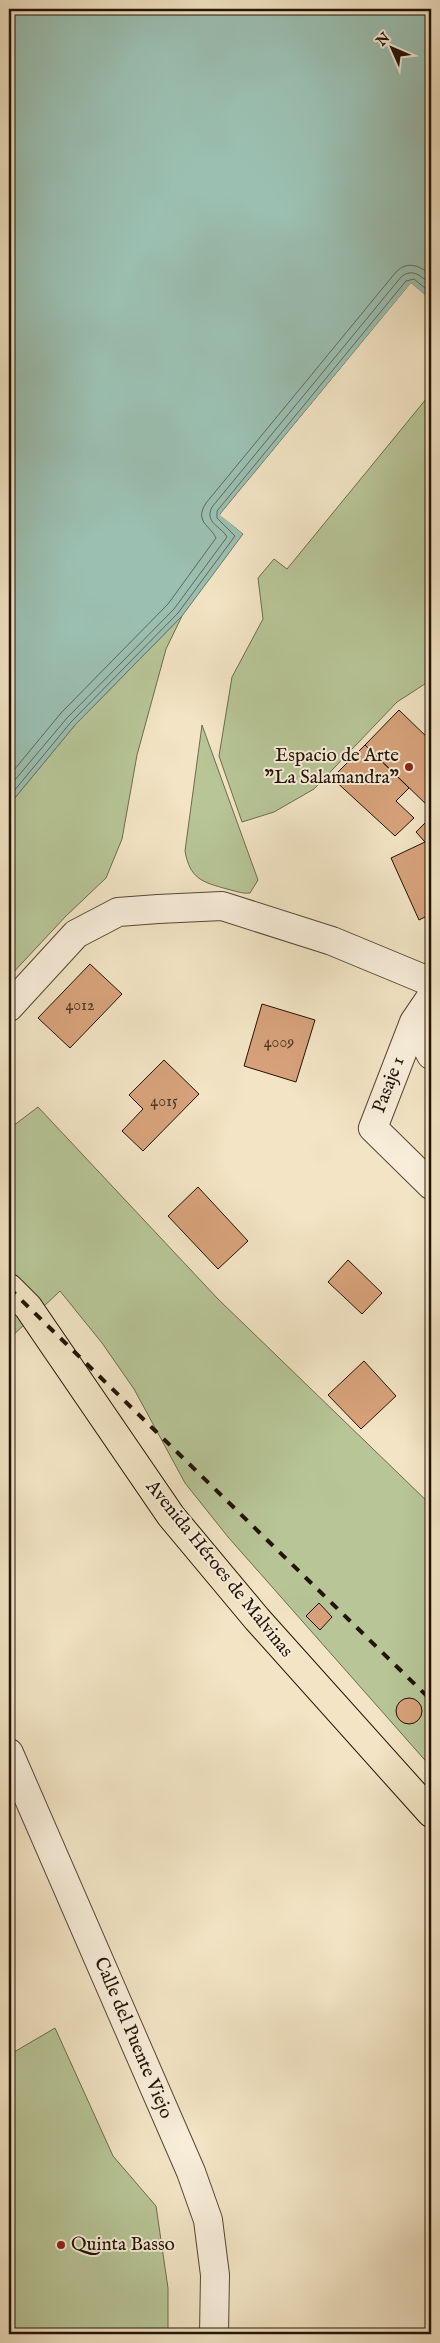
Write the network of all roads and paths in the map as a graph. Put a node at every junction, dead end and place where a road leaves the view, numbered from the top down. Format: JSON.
{"nodes":[{"id":1,"x":431,"y":982,"type":"edge"},
{"id":2,"x":431,"y":997,"type":"edge"},
{"id":3,"x":9,"y":1007,"type":"edge"},
{"id":4,"x":414,"y":1022,"type":"junction"},
{"id":5,"x":431,"y":1055,"type":"edge"},
{"id":6,"x":431,"y":1185,"type":"edge"},
{"id":7,"x":9,"y":1288,"type":"edge"},
{"id":8,"x":9,"y":1753,"type":"edge"},
{"id":9,"x":431,"y":1813,"type":"edge"},
{"id":10,"x":214,"y":2334,"type":"edge"}],
"edges":[{"from":1,"to":3,"type":"street"},
{"from":2,"to":4,"type":"street"},
{"from":4,"to":5,"type":"street"},
{"from":4,"to":6,"type":"street","name":"Pasaje 1"},
{"from":7,"to":9,"type":"main road","name":"Avenida Héroes de Malvinas"},
{"from":8,"to":10,"type":"street","name":"Calle del Puente Viejo"}]}
